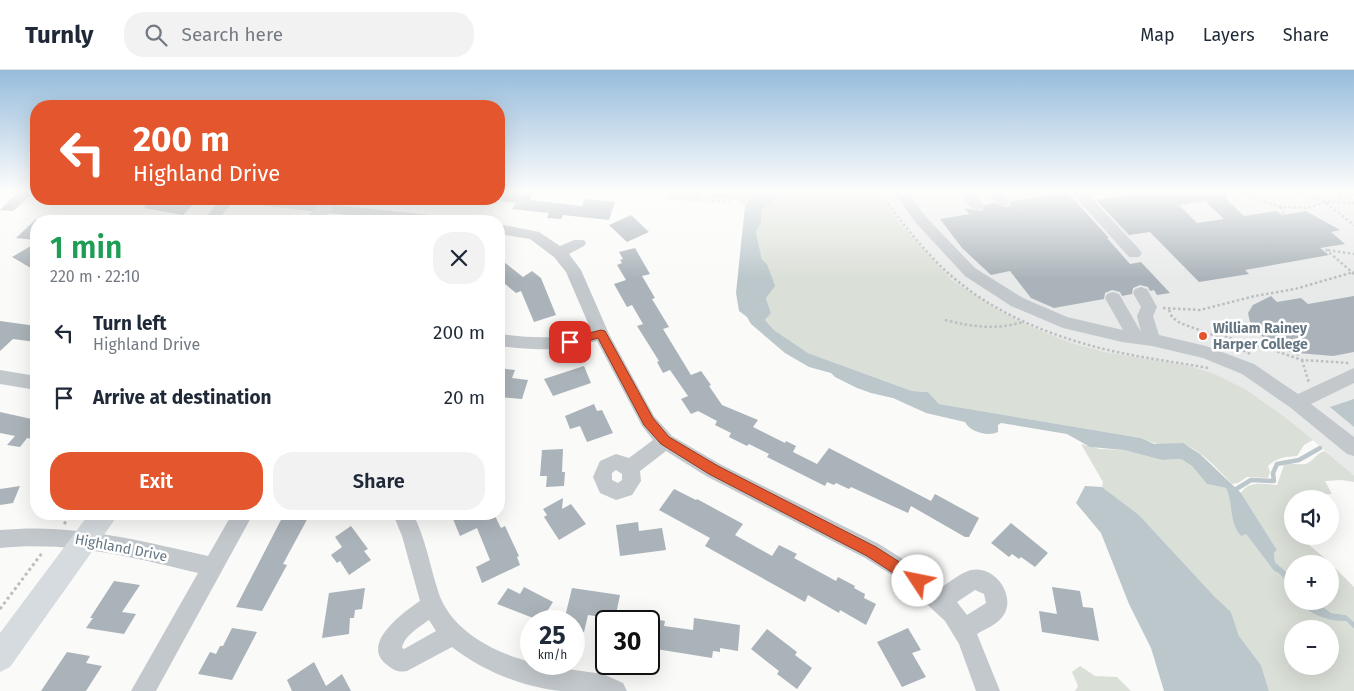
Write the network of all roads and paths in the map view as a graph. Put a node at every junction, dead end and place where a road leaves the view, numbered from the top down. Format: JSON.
{"nodes":[{"id":1,"x":922,"y":221,"type":"edge"},
{"id":2,"x":1105,"y":221,"type":"edge"},
{"id":3,"x":505,"y":230,"type":"edge"},
{"id":4,"x":580,"y":243,"type":"dead end"},
{"id":5,"x":1322,"y":246,"type":"dead end"},
{"id":6,"x":1327,"y":250,"type":"junction"},
{"id":7,"x":1134,"y":252,"type":"dead end"},
{"id":8,"x":559,"y":253,"type":"junction"},
{"id":9,"x":1354,"y":254,"type":"edge"},
{"id":10,"x":1353,"y":273,"type":"edge"},
{"id":11,"x":1112,"y":298,"type":"dead end"},
{"id":12,"x":1145,"y":300,"type":"joint"},
{"id":13,"x":1169,"y":309,"type":"junction"},
{"id":14,"x":1123,"y":313,"type":"junction"},
{"id":15,"x":945,"y":320,"type":"dead end"},
{"id":16,"x":1024,"y":321,"type":"dead end"},
{"id":17,"x":601,"y":334,"type":"junction"},
{"id":18,"x":1111,"y":334,"type":"junction"},
{"id":19,"x":1134,"y":338,"type":"junction"},
{"id":20,"x":1152,"y":340,"type":"junction"},
{"id":21,"x":505,"y":341,"type":"edge"},
{"id":22,"x":1302,"y":360,"type":"junction"},
{"id":23,"x":1354,"y":363,"type":"edge"},
{"id":24,"x":1354,"y":376,"type":"edge"},
{"id":25,"x":0,"y":377,"type":"edge"},
{"id":26,"x":30,"y":382,"type":"edge"},
{"id":27,"x":1310,"y":384,"type":"dead end"},
{"id":28,"x":1297,"y":403,"type":"junction"},
{"id":29,"x":665,"y":441,"type":"junction"},
{"id":30,"x":1354,"y":448,"type":"edge"},
{"id":31,"x":630,"y":468,"type":"dead end"},
{"id":32,"x":67,"y":520,"type":"edge"},
{"id":33,"x":100,"y":520,"type":"edge"},
{"id":34,"x":239,"y":520,"type":"edge"},
{"id":35,"x":406,"y":520,"type":"edge"},
{"id":36,"x":54,"y":537,"type":"junction"},
{"id":37,"x":0,"y":538,"type":"edge"},
{"id":38,"x":87,"y":539,"type":"junction"},
{"id":39,"x":212,"y":567,"type":"junction"},
{"id":40,"x":940,"y":601,"type":"junction"},
{"id":41,"x":432,"y":605,"type":"junction"},
{"id":42,"x":0,"y":609,"type":"edge"},
{"id":43,"x":963,"y":630,"type":"junction"},
{"id":44,"x":453,"y":634,"type":"junction"},
{"id":45,"x":0,"y":657,"type":"edge"},
{"id":46,"x":143,"y":691,"type":"edge"},
{"id":47,"x":615,"y":691,"type":"edge"},
{"id":48,"x":988,"y":691,"type":"edge"}],
"edges":[{"from":1,"to":18,"type":"street"},
{"from":2,"to":7,"type":"street"},
{"from":3,"to":8,"type":"street"},
{"from":4,"to":8,"type":"street"},
{"from":5,"to":6,"type":"path"},
{"from":6,"to":9,"type":"path"},
{"from":6,"to":10,"type":"path"},
{"from":8,"to":17,"type":"street"},
{"from":10,"to":13,"type":"path"},
{"from":11,"to":14,"type":"street"},
{"from":12,"to":13,"type":"path"},
{"from":12,"to":20,"type":"street"},
{"from":13,"to":22,"type":"path"},
{"from":14,"to":18,"type":"street"},
{"from":14,"to":19,"type":"street"},
{"from":15,"to":16,"type":"path"},
{"from":17,"to":21,"type":"street"},
{"from":17,"to":29,"type":"street"},
{"from":18,"to":19,"type":"street"},
{"from":19,"to":20,"type":"street"},
{"from":20,"to":28,"type":"street"},
{"from":22,"to":23,"type":"path"},
{"from":22,"to":27,"type":"path"},
{"from":24,"to":28,"type":"street"},
{"from":25,"to":26,"type":"street"},
{"from":28,"to":30,"type":"street"},
{"from":29,"to":31,"type":"street"},
{"from":29,"to":40,"type":"street"},
{"from":32,"to":36,"type":"path"},
{"from":33,"to":38,"type":"main road"},
{"from":34,"to":39,"type":"street"},
{"from":35,"to":41,"type":"street"},
{"from":36,"to":37,"type":"street","name":"Highland Drive"},
{"from":36,"to":38,"type":"street","name":"Highland Drive"},
{"from":36,"to":42,"type":"path"},
{"from":38,"to":39,"type":"street","name":"Highland Drive"},
{"from":38,"to":45,"type":"main road"},
{"from":39,"to":46,"type":"street"},
{"from":40,"to":43,"type":"street"},
{"from":40,"to":43,"type":"street"},
{"from":41,"to":44,"type":"street"},
{"from":41,"to":44,"type":"street"},
{"from":43,"to":48,"type":"street"},
{"from":44,"to":47,"type":"street"}]}
